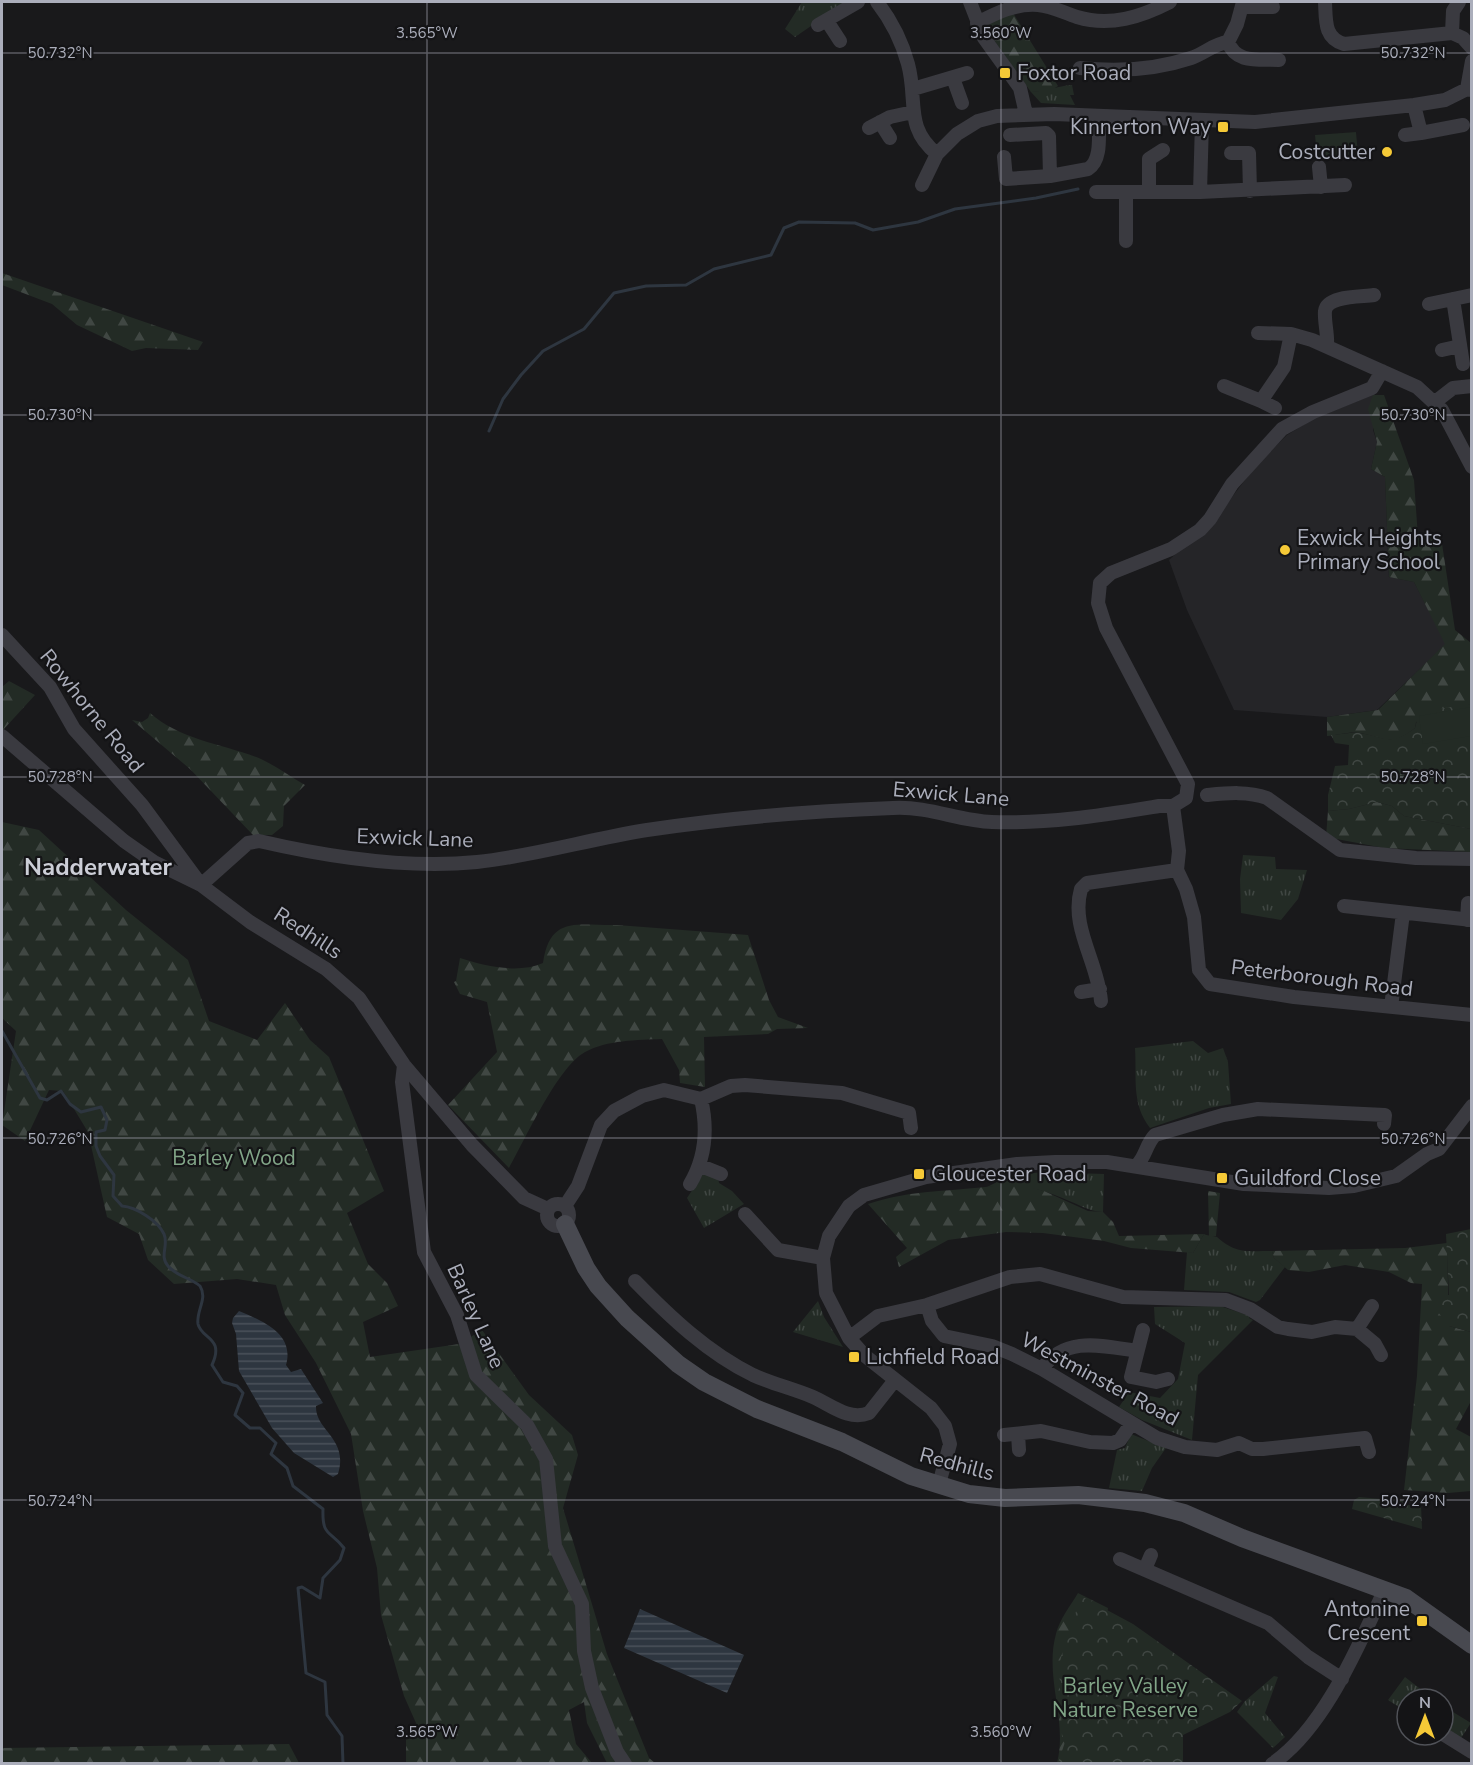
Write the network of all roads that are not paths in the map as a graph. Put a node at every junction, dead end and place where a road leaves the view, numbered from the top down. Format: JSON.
{"nodes":[{"id":1,"x":858,"y":2,"type":"edge"},
{"id":2,"x":895,"y":2,"type":"edge"},
{"id":3,"x":970,"y":2,"type":"edge"},
{"id":4,"x":1170,"y":2,"type":"edge"},
{"id":5,"x":1325,"y":2,"type":"edge"},
{"id":6,"x":1459,"y":2,"type":"edge"},
{"id":7,"x":1243,"y":4,"type":"edge"},
{"id":8,"x":880,"y":6,"type":"edge"},
{"id":9,"x":1273,"y":7,"type":"dead end"},
{"id":10,"x":977,"y":22,"type":"junction"},
{"id":11,"x":1452,"y":33,"type":"junction"},
{"id":12,"x":840,"y":41,"type":"dead end"},
{"id":13,"x":1228,"y":42,"type":"junction"},
{"id":14,"x":1472,"y":48,"type":"edge"},
{"id":15,"x":1279,"y":60,"type":"dead end"},
{"id":16,"x":1472,"y":61,"type":"edge"},
{"id":17,"x":1080,"y":68,"type":"dead end"},
{"id":18,"x":967,"y":73,"type":"dead end"},
{"id":19,"x":953,"y":78,"type":"junction"},
{"id":20,"x":913,"y":89,"type":"junction"},
{"id":21,"x":1469,"y":90,"type":"edge"},
{"id":22,"x":962,"y":103,"type":"dead end"},
{"id":23,"x":1414,"y":105,"type":"junction"},
{"id":24,"x":914,"y":112,"type":"junction"},
{"id":25,"x":1026,"y":114,"type":"junction"},
{"id":26,"x":1099,"y":117,"type":"junction"},
{"id":27,"x":1202,"y":122,"type":"junction"},
{"id":28,"x":1463,"y":125,"type":"dead end"},
{"id":29,"x":1421,"y":133,"type":"junction"},
{"id":30,"x":1010,"y":135,"type":"dead end"},
{"id":31,"x":1405,"y":135,"type":"dead end"},
{"id":32,"x":890,"y":138,"type":"dead end"},
{"id":33,"x":1163,"y":150,"type":"dead end"},
{"id":34,"x":1231,"y":153,"type":"dead end"},
{"id":35,"x":938,"y":154,"type":"junction"},
{"id":36,"x":1004,"y":157,"type":"dead end"},
{"id":37,"x":1319,"y":167,"type":"dead end"},
{"id":38,"x":1050,"y":176,"type":"junction"},
{"id":39,"x":922,"y":185,"type":"dead end"},
{"id":40,"x":1345,"y":185,"type":"dead end"},
{"id":41,"x":1321,"y":187,"type":"junction"},
{"id":42,"x":1250,"y":191,"type":"junction"},
{"id":43,"x":1096,"y":192,"type":"dead end"},
{"id":44,"x":1126,"y":192,"type":"junction"},
{"id":45,"x":1149,"y":192,"type":"junction"},
{"id":46,"x":1200,"y":192,"type":"junction"},
{"id":47,"x":1126,"y":242,"type":"dead end"},
{"id":48,"x":1374,"y":295,"type":"dead end"},
{"id":49,"x":1472,"y":295,"type":"edge"},
{"id":50,"x":1453,"y":299,"type":"junction"},
{"id":51,"x":1429,"y":304,"type":"dead end"},
{"id":52,"x":1258,"y":333,"type":"dead end"},
{"id":53,"x":1291,"y":334,"type":"junction"},
{"id":54,"x":1327,"y":345,"type":"junction"},
{"id":55,"x":1460,"y":346,"type":"junction"},
{"id":56,"x":1442,"y":350,"type":"dead end"},
{"id":57,"x":1463,"y":364,"type":"dead end"},
{"id":58,"x":1382,"y":371,"type":"junction"},
{"id":59,"x":1224,"y":386,"type":"dead end"},
{"id":60,"x":1472,"y":386,"type":"edge"},
{"id":61,"x":1261,"y":400,"type":"junction"},
{"id":62,"x":1435,"y":402,"type":"junction"},
{"id":63,"x":1275,"y":408,"type":"dead end"},
{"id":64,"x":1472,"y":467,"type":"edge"},
{"id":65,"x":2,"y":636,"type":"edge"},
{"id":66,"x":2,"y":736,"type":"edge"},
{"id":67,"x":1208,"y":795,"type":"dead end"},
{"id":68,"x":1173,"y":806,"type":"junction"},
{"id":69,"x":171,"y":842,"type":"junction"},
{"id":70,"x":1472,"y":859,"type":"edge"},
{"id":71,"x":154,"y":862,"type":"junction"},
{"id":72,"x":1177,"y":870,"type":"junction"},
{"id":73,"x":201,"y":885,"type":"junction"},
{"id":74,"x":1468,"y":903,"type":"dead end"},
{"id":75,"x":1344,"y":906,"type":"dead end"},
{"id":76,"x":1402,"y":913,"type":"junction"},
{"id":77,"x":1469,"y":920,"type":"edge"},
{"id":78,"x":1081,"y":992,"type":"dead end"},
{"id":79,"x":1391,"y":1007,"type":"junction"},
{"id":80,"x":1472,"y":1015,"type":"edge"},
{"id":81,"x":404,"y":1065,"type":"junction"},
{"id":82,"x":701,"y":1099,"type":"junction"},
{"id":83,"x":922,"y":1105,"type":"dead end"},
{"id":84,"x":1472,"y":1106,"type":"edge"},
{"id":85,"x":909,"y":1113,"type":"junction"},
{"id":86,"x":1386,"y":1116,"type":"dead end"},
{"id":87,"x":911,"y":1128,"type":"dead end"},
{"id":88,"x":1137,"y":1165,"type":"junction"},
{"id":89,"x":701,"y":1166,"type":"junction"},
{"id":90,"x":721,"y":1173,"type":"dead end"},
{"id":91,"x":690,"y":1184,"type":"dead end"},
{"id":92,"x":548,"y":1209,"type":"junction"},
{"id":93,"x":745,"y":1214,"type":"dead end"},
{"id":94,"x":565,"y":1215,"type":"junction"},
{"id":95,"x":823,"y":1258,"type":"junction"},
{"id":96,"x":635,"y":1281,"type":"dead end"},
{"id":97,"x":651,"y":1297,"type":"junction"},
{"id":98,"x":1269,"y":1302,"type":"dead end"},
{"id":99,"x":927,"y":1305,"type":"junction"},
{"id":100,"x":1372,"y":1306,"type":"dead end"},
{"id":101,"x":640,"y":1308,"type":"dead end"},
{"id":102,"x":1263,"y":1316,"type":"junction"},
{"id":103,"x":1357,"y":1329,"type":"junction"},
{"id":104,"x":1143,"y":1330,"type":"dead end"},
{"id":105,"x":849,"y":1338,"type":"junction"},
{"id":106,"x":1137,"y":1351,"type":"junction"},
{"id":107,"x":1381,"y":1355,"type":"dead end"},
{"id":108,"x":1042,"y":1369,"type":"junction"},
{"id":109,"x":1168,"y":1378,"type":"dead end"},
{"id":110,"x":895,"y":1380,"type":"junction"},
{"id":111,"x":1131,"y":1424,"type":"junction"},
{"id":112,"x":1019,"y":1450,"type":"dead end"},
{"id":113,"x":1369,"y":1452,"type":"dead end"},
{"id":114,"x":939,"y":1484,"type":"junction"},
{"id":115,"x":1151,"y":1555,"type":"dead end"},
{"id":116,"x":1120,"y":1559,"type":"dead end"},
{"id":117,"x":1144,"y":1569,"type":"junction"},
{"id":118,"x":1385,"y":1589,"type":"junction"},
{"id":119,"x":1471,"y":1644,"type":"edge"},
{"id":120,"x":1342,"y":1679,"type":"junction"},
{"id":121,"x":1455,"y":1743,"type":"edge"},
{"id":122,"x":1471,"y":1754,"type":"edge"},
{"id":123,"x":625,"y":1764,"type":"edge"},
{"id":124,"x":1272,"y":1764,"type":"edge"}],
"edges":[{"from":1,"to":12,"type":"street"},
{"from":2,"to":8,"type":"street"},
{"from":3,"to":10,"type":"street"},
{"from":4,"to":10,"type":"street"},
{"from":5,"to":11,"type":"street"},
{"from":6,"to":11,"type":"street"},
{"from":7,"to":9,"type":"street"},
{"from":7,"to":13,"type":"street"},
{"from":8,"to":20,"type":"street"},
{"from":10,"to":25,"type":"street"},
{"from":11,"to":14,"type":"street"},
{"from":13,"to":15,"type":"street"},
{"from":13,"to":17,"type":"street"},
{"from":16,"to":21,"type":"street"},
{"from":18,"to":19,"type":"street"},
{"from":19,"to":20,"type":"street"},
{"from":19,"to":22,"type":"street"},
{"from":20,"to":24,"type":"street"},
{"from":21,"to":23,"type":"street"},
{"from":23,"to":27,"type":"street"},
{"from":23,"to":29,"type":"street"},
{"from":24,"to":32,"type":"street"},
{"from":24,"to":35,"type":"street"},
{"from":25,"to":26,"type":"street"},
{"from":25,"to":35,"type":"street"},
{"from":26,"to":27,"type":"street"},
{"from":26,"to":38,"type":"street"},
{"from":27,"to":46,"type":"street"},
{"from":28,"to":29,"type":"street"},
{"from":29,"to":31,"type":"street"},
{"from":30,"to":38,"type":"street"},
{"from":33,"to":45,"type":"street"},
{"from":34,"to":42,"type":"street"},
{"from":35,"to":39,"type":"street"},
{"from":36,"to":38,"type":"street"},
{"from":37,"to":41,"type":"street"},
{"from":40,"to":41,"type":"street"},
{"from":41,"to":42,"type":"street"},
{"from":42,"to":46,"type":"street"},
{"from":43,"to":44,"type":"street"},
{"from":44,"to":45,"type":"street"},
{"from":44,"to":47,"type":"street"},
{"from":45,"to":46,"type":"street"},
{"from":48,"to":54,"type":"street"},
{"from":49,"to":50,"type":"street"},
{"from":50,"to":51,"type":"street"},
{"from":50,"to":55,"type":"street"},
{"from":52,"to":53,"type":"street"},
{"from":53,"to":54,"type":"street"},
{"from":53,"to":61,"type":"street"},
{"from":54,"to":58,"type":"street"},
{"from":55,"to":56,"type":"street"},
{"from":55,"to":57,"type":"street"},
{"from":58,"to":62,"type":"street"},
{"from":58,"to":68,"type":"street"},
{"from":59,"to":61,"type":"street"},
{"from":60,"to":62,"type":"street"},
{"from":61,"to":63,"type":"street"},
{"from":62,"to":64,"type":"street"},
{"from":65,"to":69,"type":"street","name":"Rowhorne Road"},
{"from":66,"to":71,"type":"street","name":"Redhills"},
{"from":67,"to":70,"type":"street"},
{"from":68,"to":72,"type":"street","name":"Peterborough Road"},
{"from":68,"to":73,"type":"street","name":"Exwick Lane"},
{"from":69,"to":71,"type":"street"},
{"from":69,"to":73,"type":"street","name":"Rowhorne Road"},
{"from":71,"to":73,"type":"street","name":"Redhills"},
{"from":72,"to":78,"type":"street"},
{"from":72,"to":79,"type":"street","name":"Peterborough Road"},
{"from":73,"to":81,"type":"street","name":"Redhills"},
{"from":74,"to":77,"type":"street"},
{"from":75,"to":76,"type":"street"},
{"from":76,"to":77,"type":"street"},
{"from":76,"to":79,"type":"street"},
{"from":79,"to":80,"type":"street","name":"Peterborough Road"},
{"from":81,"to":92,"type":"street","name":"Redhills"},
{"from":81,"to":123,"type":"street","name":"Barley Lane"},
{"from":82,"to":85,"type":"street"},
{"from":82,"to":89,"type":"street"},
{"from":82,"to":94,"type":"street"},
{"from":83,"to":85,"type":"street"},
{"from":84,"to":88,"type":"street"},
{"from":85,"to":87,"type":"street"},
{"from":86,"to":88,"type":"street"},
{"from":88,"to":95,"type":"street"},
{"from":89,"to":90,"type":"street"},
{"from":89,"to":91,"type":"street"},
{"from":92,"to":94,"type":"street"},
{"from":92,"to":94,"type":"street","name":"Redhills"},
{"from":93,"to":95,"type":"street"},
{"from":94,"to":114,"type":"street","name":"Redhills"},
{"from":95,"to":105,"type":"street"},
{"from":96,"to":97,"type":"street"},
{"from":97,"to":101,"type":"street"},
{"from":97,"to":110,"type":"street"},
{"from":98,"to":102,"type":"street"},
{"from":99,"to":102,"type":"street"},
{"from":99,"to":105,"type":"street"},
{"from":99,"to":108,"type":"street","name":"Westminster Road"},
{"from":100,"to":103,"type":"street"},
{"from":102,"to":103,"type":"street"},
{"from":103,"to":107,"type":"street"},
{"from":104,"to":106,"type":"street"},
{"from":105,"to":110,"type":"street"},
{"from":106,"to":108,"type":"street"},
{"from":106,"to":109,"type":"street"},
{"from":108,"to":111,"type":"street","name":"Westminster Road"},
{"from":110,"to":114,"type":"street"},
{"from":111,"to":112,"type":"street"},
{"from":111,"to":113,"type":"street","name":"Westminster Road"},
{"from":114,"to":118,"type":"street","name":"Redhills"},
{"from":115,"to":117,"type":"street"},
{"from":116,"to":117,"type":"street"},
{"from":117,"to":120,"type":"street"},
{"from":118,"to":119,"type":"street","name":"Redhills"},
{"from":118,"to":120,"type":"street"},
{"from":120,"to":124,"type":"street"},
{"from":121,"to":122,"type":"street"}]}
